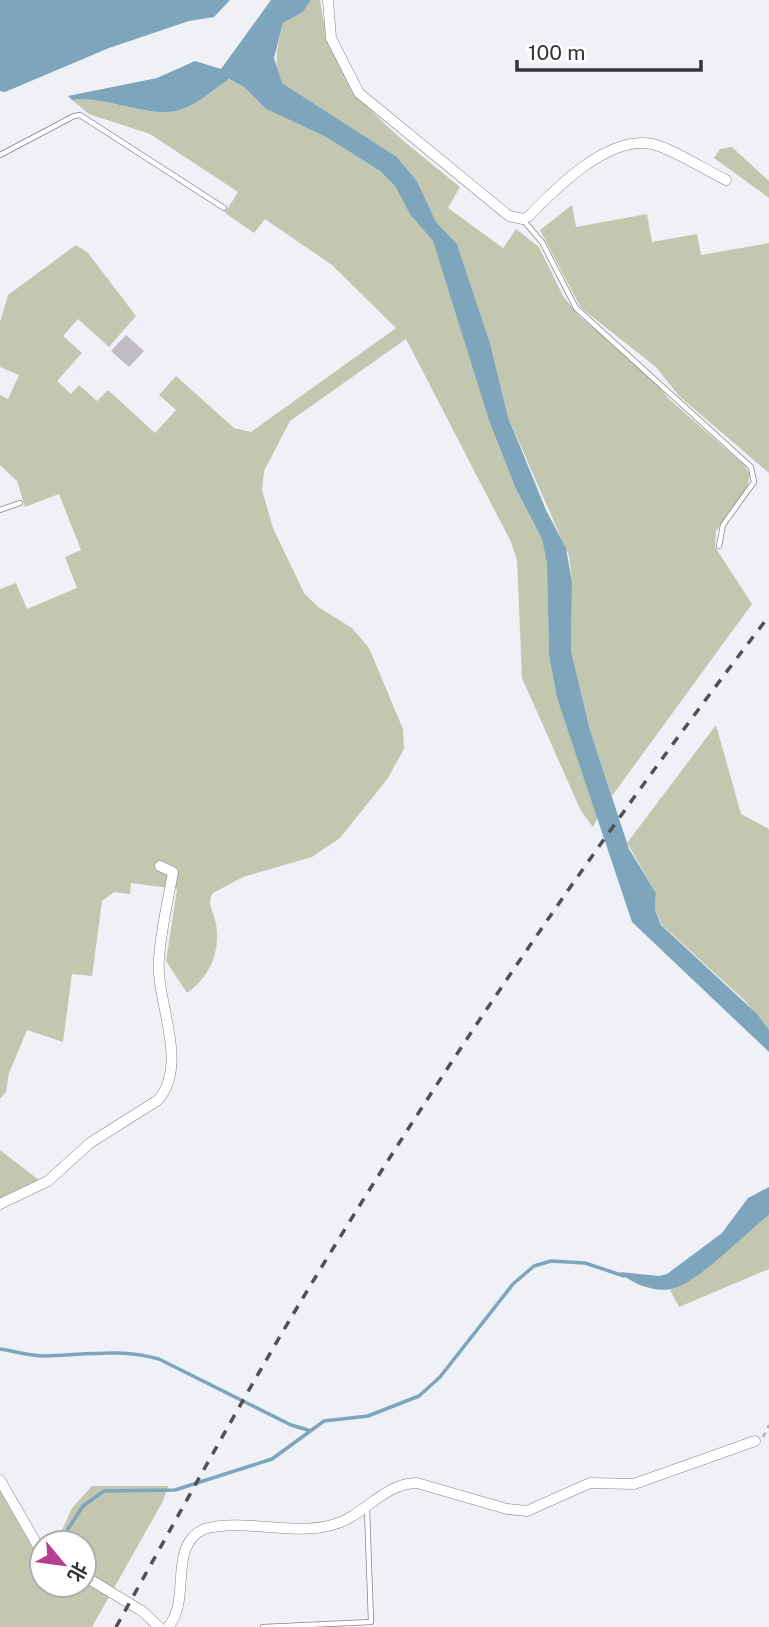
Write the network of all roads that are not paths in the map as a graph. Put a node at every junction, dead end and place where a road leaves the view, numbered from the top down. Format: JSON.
{"nodes":[{"id":1,"x":328,"y":0,"type":"edge"},
{"id":2,"x":0,"y":155,"type":"edge"},
{"id":3,"x":726,"y":180,"type":"dead end"},
{"id":4,"x":224,"y":208,"type":"dead end"},
{"id":5,"x":523,"y":219,"type":"junction"},
{"id":6,"x":20,"y":503,"type":"dead end"},
{"id":7,"x":0,"y":510,"type":"edge"},
{"id":8,"x":719,"y":546,"type":"dead end"},
{"id":9,"x":160,"y":866,"type":"dead end"},
{"id":10,"x":0,"y":1204,"type":"edge"},
{"id":11,"x":755,"y":1441,"type":"dead end"},
{"id":12,"x":0,"y":1480,"type":"edge"},
{"id":13,"x":367,"y":1504,"type":"junction"},
{"id":14,"x":28,"y":1529,"type":"edge"},
{"id":15,"x":98,"y":1584,"type":"edge"},
{"id":16,"x":159,"y":1627,"type":"edge"},
{"id":17,"x":168,"y":1627,"type":"edge"},
{"id":18,"x":263,"y":1627,"type":"edge"}],
"edges":[{"from":1,"to":5,"type":"street"},
{"from":2,"to":4,"type":"lane"},
{"from":3,"to":5,"type":"street"},
{"from":5,"to":8,"type":"lane"},
{"from":6,"to":7,"type":"lane"},
{"from":9,"to":10,"type":"street"},
{"from":11,"to":13,"type":"street"},
{"from":12,"to":14,"type":"street"},
{"from":13,"to":17,"type":"street"},
{"from":13,"to":18,"type":"lane"},
{"from":15,"to":16,"type":"street"}]}
